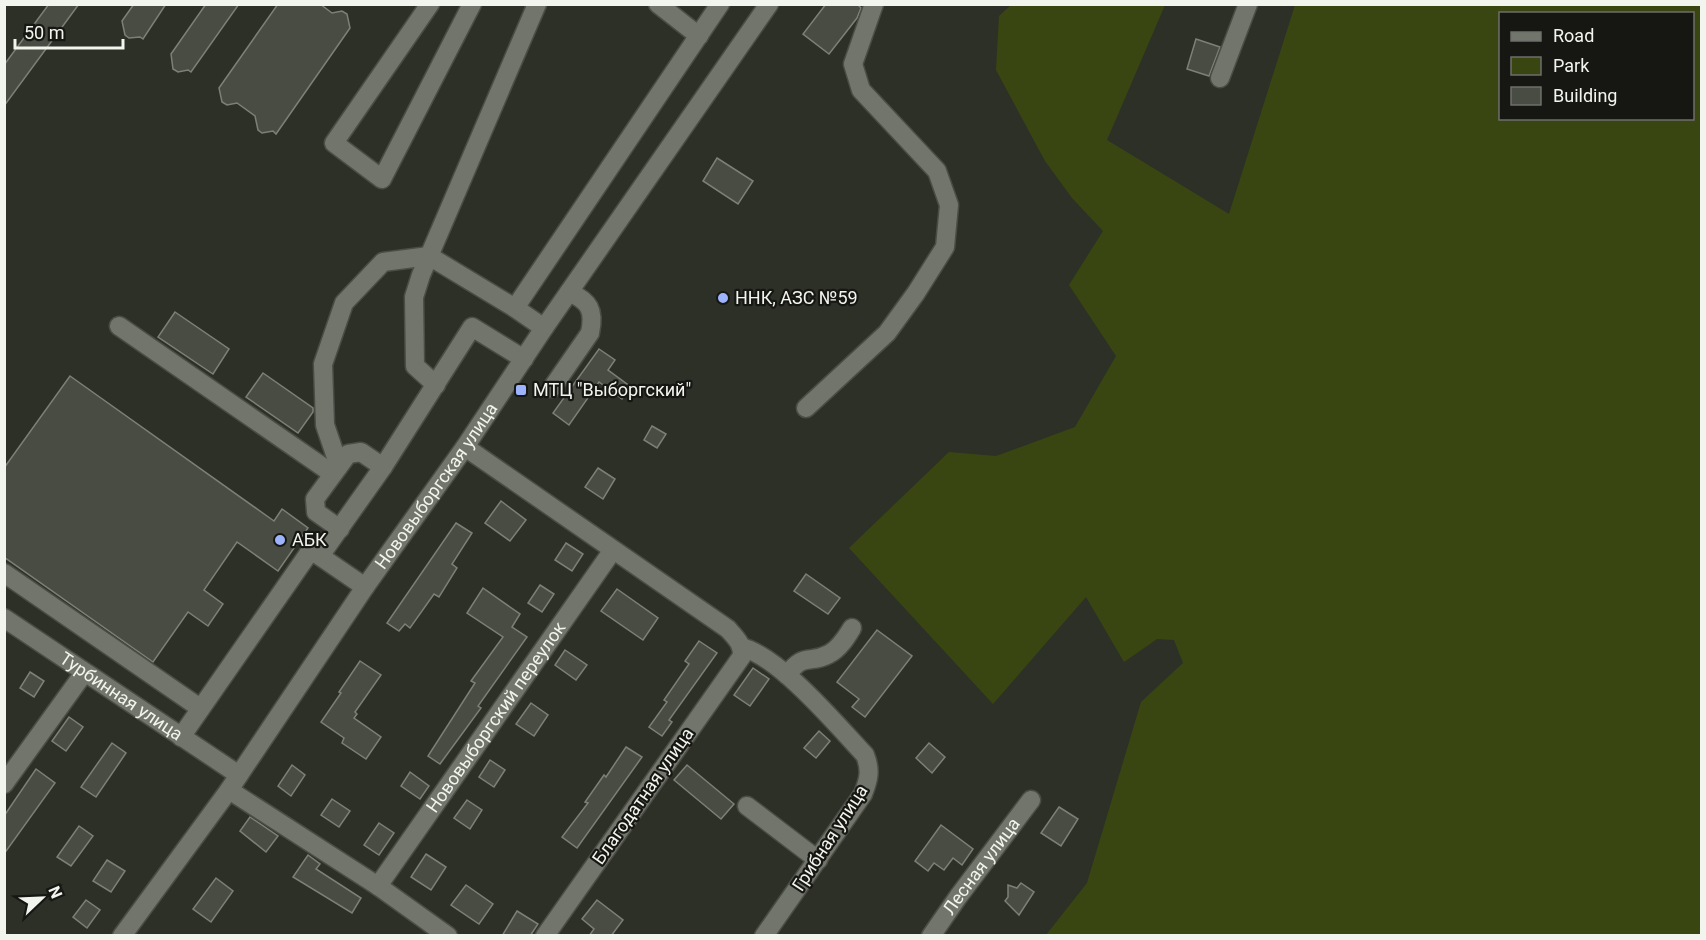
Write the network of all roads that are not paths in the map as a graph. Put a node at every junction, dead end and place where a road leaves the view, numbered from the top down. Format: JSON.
{"nodes":[{"id":1,"x":430,"y":4,"type":"edge"},
{"id":2,"x":472,"y":4,"type":"edge"},
{"id":3,"x":537,"y":4,"type":"edge"},
{"id":4,"x":658,"y":4,"type":"edge"},
{"id":5,"x":720,"y":4,"type":"edge"},
{"id":6,"x":769,"y":4,"type":"edge"},
{"id":7,"x":874,"y":4,"type":"edge"},
{"id":8,"x":1248,"y":4,"type":"edge"},
{"id":9,"x":699,"y":36,"type":"junction"},
{"id":10,"x":1220,"y":78,"type":"dead end"},
{"id":11,"x":429,"y":256,"type":"junction"},
{"id":12,"x":568,"y":292,"type":"junction"},
{"id":13,"x":515,"y":308,"type":"junction"},
{"id":14,"x":119,"y":326,"type":"dead end"},
{"id":15,"x":544,"y":328,"type":"junction"},
{"id":16,"x":524,"y":359,"type":"junction"},
{"id":17,"x":436,"y":385,"type":"junction"},
{"id":18,"x":552,"y":388,"type":"dead end"},
{"id":19,"x":806,"y":408,"type":"dead end"},
{"id":20,"x":465,"y":447,"type":"junction"},
{"id":21,"x":383,"y":467,"type":"junction"},
{"id":22,"x":336,"y":470,"type":"junction"},
{"id":23,"x":340,"y":529,"type":"junction"},
{"id":24,"x":613,"y":550,"type":"junction"},
{"id":25,"x":320,"y":556,"type":"junction"},
{"id":26,"x":4,"y":573,"type":"edge"},
{"id":27,"x":365,"y":587,"type":"junction"},
{"id":28,"x":4,"y":618,"type":"edge"},
{"id":29,"x":852,"y":628,"type":"dead end"},
{"id":30,"x":742,"y":651,"type":"junction"},
{"id":31,"x":84,"y":673,"type":"junction"},
{"id":32,"x":787,"y":675,"type":"junction"},
{"id":33,"x":200,"y":708,"type":"junction"},
{"id":34,"x":180,"y":736,"type":"junction"},
{"id":35,"x":234,"y":783,"type":"junction"},
{"id":36,"x":4,"y":784,"type":"edge"},
{"id":37,"x":1031,"y":800,"type":"dead end"},
{"id":38,"x":747,"y":806,"type":"dead end"},
{"id":39,"x":818,"y":860,"type":"junction"},
{"id":40,"x":378,"y":886,"type":"junction"},
{"id":41,"x":122,"y":936,"type":"edge"},
{"id":42,"x":448,"y":936,"type":"edge"},
{"id":43,"x":545,"y":936,"type":"edge"},
{"id":44,"x":764,"y":936,"type":"edge"},
{"id":45,"x":931,"y":936,"type":"edge"}],
"edges":[{"from":1,"to":2,"type":"street"},
{"from":3,"to":11,"type":"street"},
{"from":4,"to":9,"type":"street"},
{"from":5,"to":9,"type":"street"},
{"from":6,"to":12,"type":"street","name":"Нововыборгская улица"},
{"from":7,"to":19,"type":"street"},
{"from":8,"to":10,"type":"street"},
{"from":9,"to":13,"type":"street"},
{"from":11,"to":13,"type":"street"},
{"from":11,"to":17,"type":"street"},
{"from":11,"to":22,"type":"street"},
{"from":12,"to":15,"type":"street","name":"Нововыборгская улица"},
{"from":12,"to":18,"type":"street"},
{"from":13,"to":15,"type":"street"},
{"from":14,"to":22,"type":"street"},
{"from":15,"to":16,"type":"street","name":"Нововыборгская улица"},
{"from":16,"to":17,"type":"street"},
{"from":16,"to":20,"type":"street","name":"Нововыборгская улица"},
{"from":17,"to":21,"type":"street"},
{"from":20,"to":24,"type":"street"},
{"from":20,"to":27,"type":"street","name":"Нововыборгская улица"},
{"from":21,"to":22,"type":"street"},
{"from":21,"to":23,"type":"street"},
{"from":22,"to":23,"type":"street"},
{"from":23,"to":25,"type":"street"},
{"from":24,"to":30,"type":"street"},
{"from":24,"to":40,"type":"street","name":"Нововыборгский переулок"},
{"from":25,"to":27,"type":"street"},
{"from":25,"to":33,"type":"street"},
{"from":26,"to":33,"type":"street"},
{"from":27,"to":35,"type":"street","name":"Нововыборгская улица"},
{"from":28,"to":31,"type":"street","name":"Турбинная улица"},
{"from":29,"to":32,"type":"street"},
{"from":30,"to":32,"type":"street","name":"Грибная улица"},
{"from":30,"to":43,"type":"street","name":"Благодатная улица"},
{"from":31,"to":34,"type":"street","name":"Турбинная улица"},
{"from":31,"to":36,"type":"street"},
{"from":32,"to":39,"type":"street","name":"Грибная улица"},
{"from":33,"to":34,"type":"street"},
{"from":34,"to":35,"type":"street","name":"Турбинная улица"},
{"from":35,"to":40,"type":"street","name":"Турбинная улица"},
{"from":35,"to":41,"type":"street","name":"Нововыборгская улица"},
{"from":37,"to":45,"type":"street","name":"Лесная улица"},
{"from":38,"to":39,"type":"street"},
{"from":39,"to":44,"type":"street","name":"Грибная улица"},
{"from":40,"to":42,"type":"street","name":"Турбинная улица"}]}
